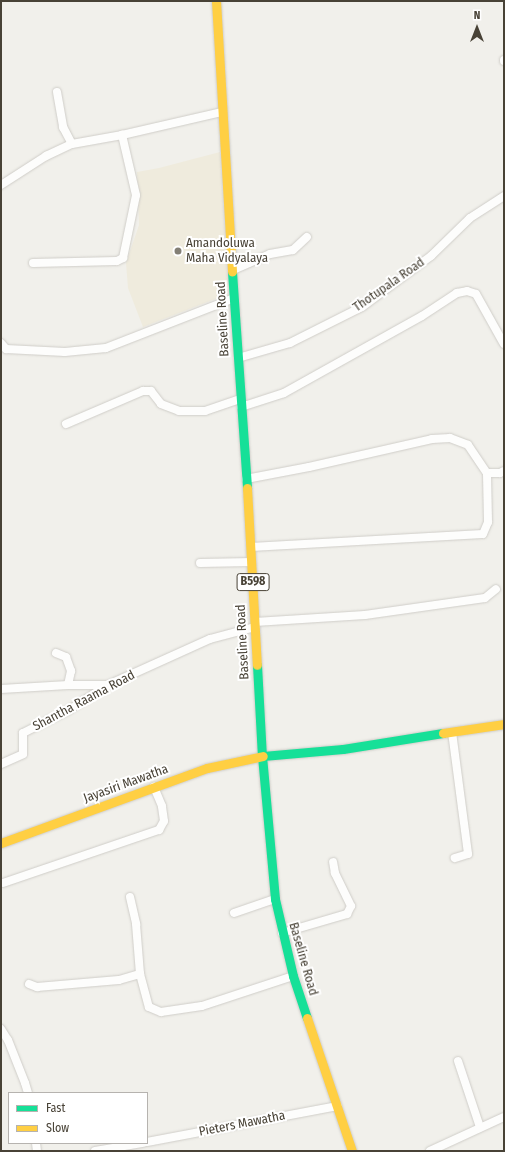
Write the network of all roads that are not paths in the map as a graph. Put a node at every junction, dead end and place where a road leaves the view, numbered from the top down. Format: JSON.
{"nodes":[{"id":1,"x":216,"y":1,"type":"edge"},
{"id":2,"x":56,"y":92,"type":"dead end"},
{"id":3,"x":222,"y":112,"type":"junction"},
{"id":4,"x":122,"y":135,"type":"junction"},
{"id":5,"x":72,"y":144,"type":"junction"},
{"id":6,"x":1,"y":185,"type":"edge"},
{"id":7,"x":504,"y":196,"type":"edge"},
{"id":8,"x":307,"y":237,"type":"dead end"},
{"id":9,"x":33,"y":263,"type":"dead end"},
{"id":10,"x":233,"y":270,"type":"junction"},
{"id":11,"x":234,"y":298,"type":"junction"},
{"id":12,"x":1,"y":343,"type":"edge"},
{"id":13,"x":504,"y":344,"type":"edge"},
{"id":14,"x":238,"y":358,"type":"junction"},
{"id":15,"x":240,"y":403,"type":"junction"},
{"id":16,"x":66,"y":424,"type":"dead end"},
{"id":17,"x":504,"y":471,"type":"edge"},
{"id":18,"x":487,"y":473,"type":"junction"},
{"id":19,"x":246,"y":479,"type":"junction"},
{"id":20,"x":252,"y":548,"type":"junction"},
{"id":21,"x":252,"y":562,"type":"junction"},
{"id":22,"x":200,"y":563,"type":"dead end"},
{"id":23,"x":496,"y":589,"type":"dead end"},
{"id":24,"x":255,"y":625,"type":"junction"},
{"id":25,"x":56,"y":654,"type":"dead end"},
{"id":26,"x":68,"y":684,"type":"junction"},
{"id":27,"x":108,"y":685,"type":"junction"},
{"id":28,"x":1,"y":689,"type":"edge"},
{"id":29,"x":504,"y":724,"type":"edge"},
{"id":30,"x":452,"y":732,"type":"junction"},
{"id":31,"x":262,"y":756,"type":"junction"},
{"id":32,"x":1,"y":764,"type":"edge"},
{"id":33,"x":154,"y":787,"type":"junction"},
{"id":34,"x":1,"y":843,"type":"edge"},
{"id":35,"x":455,"y":858,"type":"dead end"},
{"id":36,"x":333,"y":862,"type":"dead end"},
{"id":37,"x":2,"y":883,"type":"dead end"},
{"id":38,"x":130,"y":897,"type":"dead end"},
{"id":39,"x":275,"y":899,"type":"junction"},
{"id":40,"x":234,"y":913,"type":"dead end"},
{"id":41,"x":282,"y":933,"type":"junction"},
{"id":42,"x":140,"y":974,"type":"junction"},
{"id":43,"x":293,"y":976,"type":"junction"},
{"id":44,"x":29,"y":984,"type":"dead end"},
{"id":45,"x":1,"y":1029,"type":"edge"},
{"id":46,"x":458,"y":1061,"type":"dead end"},
{"id":47,"x":28,"y":1092,"type":"edge"},
{"id":48,"x":338,"y":1106,"type":"junction"},
{"id":49,"x":504,"y":1117,"type":"edge"},
{"id":50,"x":480,"y":1127,"type":"junction"},
{"id":51,"x":143,"y":1145,"type":"edge"},
{"id":52,"x":95,"y":1151,"type":"edge"},
{"id":53,"x":352,"y":1151,"type":"edge"},
{"id":54,"x":430,"y":1151,"type":"edge"}],
"edges":[{"from":1,"to":3,"type":"main road","name":"Baseline Road","number":"B598"},
{"from":2,"to":5,"type":"street"},
{"from":3,"to":4,"type":"street"},
{"from":3,"to":10,"type":"main road","name":"Baseline Road","number":"B598"},
{"from":4,"to":5,"type":"street"},
{"from":4,"to":9,"type":"street"},
{"from":5,"to":6,"type":"street"},
{"from":7,"to":14,"type":"street","name":"Thotupala Road"},
{"from":8,"to":10,"type":"street"},
{"from":10,"to":11,"type":"main road","name":"Baseline Road","number":"B598"},
{"from":11,"to":12,"type":"street"},
{"from":11,"to":14,"type":"main road","name":"Baseline Road","number":"B598"},
{"from":13,"to":15,"type":"street"},
{"from":14,"to":15,"type":"main road","name":"Baseline Road","number":"B598"},
{"from":15,"to":16,"type":"street"},
{"from":15,"to":19,"type":"main road","name":"Baseline Road","number":"B598"},
{"from":17,"to":18,"type":"street"},
{"from":18,"to":19,"type":"street"},
{"from":18,"to":20,"type":"street"},
{"from":19,"to":20,"type":"main road","name":"Baseline Road","number":"B598"},
{"from":20,"to":21,"type":"main road","name":"Baseline Road","number":"B598"},
{"from":21,"to":22,"type":"street"},
{"from":21,"to":24,"type":"main road","name":"Baseline Road","number":"B598"},
{"from":23,"to":24,"type":"street","name":"Shantha Raama Road"},
{"from":24,"to":27,"type":"street","name":"Shantha Raama Road"},
{"from":24,"to":31,"type":"main road","name":"Baseline Road","number":"B598"},
{"from":25,"to":26,"type":"street"},
{"from":26,"to":27,"type":"street"},
{"from":26,"to":28,"type":"street"},
{"from":27,"to":32,"type":"street","name":"Shantha Raama Road"},
{"from":29,"to":30,"type":"main road","name":"Jayasiri Mawatha"},
{"from":30,"to":31,"type":"main road","name":"Jayasiri Mawatha"},
{"from":30,"to":35,"type":"street"},
{"from":31,"to":33,"type":"main road","name":"Jayasiri Mawatha"},
{"from":31,"to":39,"type":"main road","name":"Baseline Road","number":"B598"},
{"from":33,"to":34,"type":"main road","name":"Jayasiri Mawatha"},
{"from":33,"to":37,"type":"street"},
{"from":36,"to":41,"type":"street"},
{"from":38,"to":42,"type":"street"},
{"from":39,"to":40,"type":"street"},
{"from":39,"to":41,"type":"main road","name":"Baseline Road","number":"B598"},
{"from":41,"to":43,"type":"main road","name":"Baseline Road","number":"B598"},
{"from":42,"to":43,"type":"street"},
{"from":42,"to":44,"type":"street"},
{"from":43,"to":48,"type":"main road","name":"Baseline Road","number":"B598"},
{"from":45,"to":47,"type":"street"},
{"from":46,"to":50,"type":"street"},
{"from":48,"to":51,"type":"street","name":"Pieters Mawatha"},
{"from":48,"to":53,"type":"main road","name":"Baseline Road","number":"B598"},
{"from":49,"to":50,"type":"street"},
{"from":50,"to":54,"type":"street"},
{"from":51,"to":52,"type":"street","name":"Pieters Mawatha"}]}
